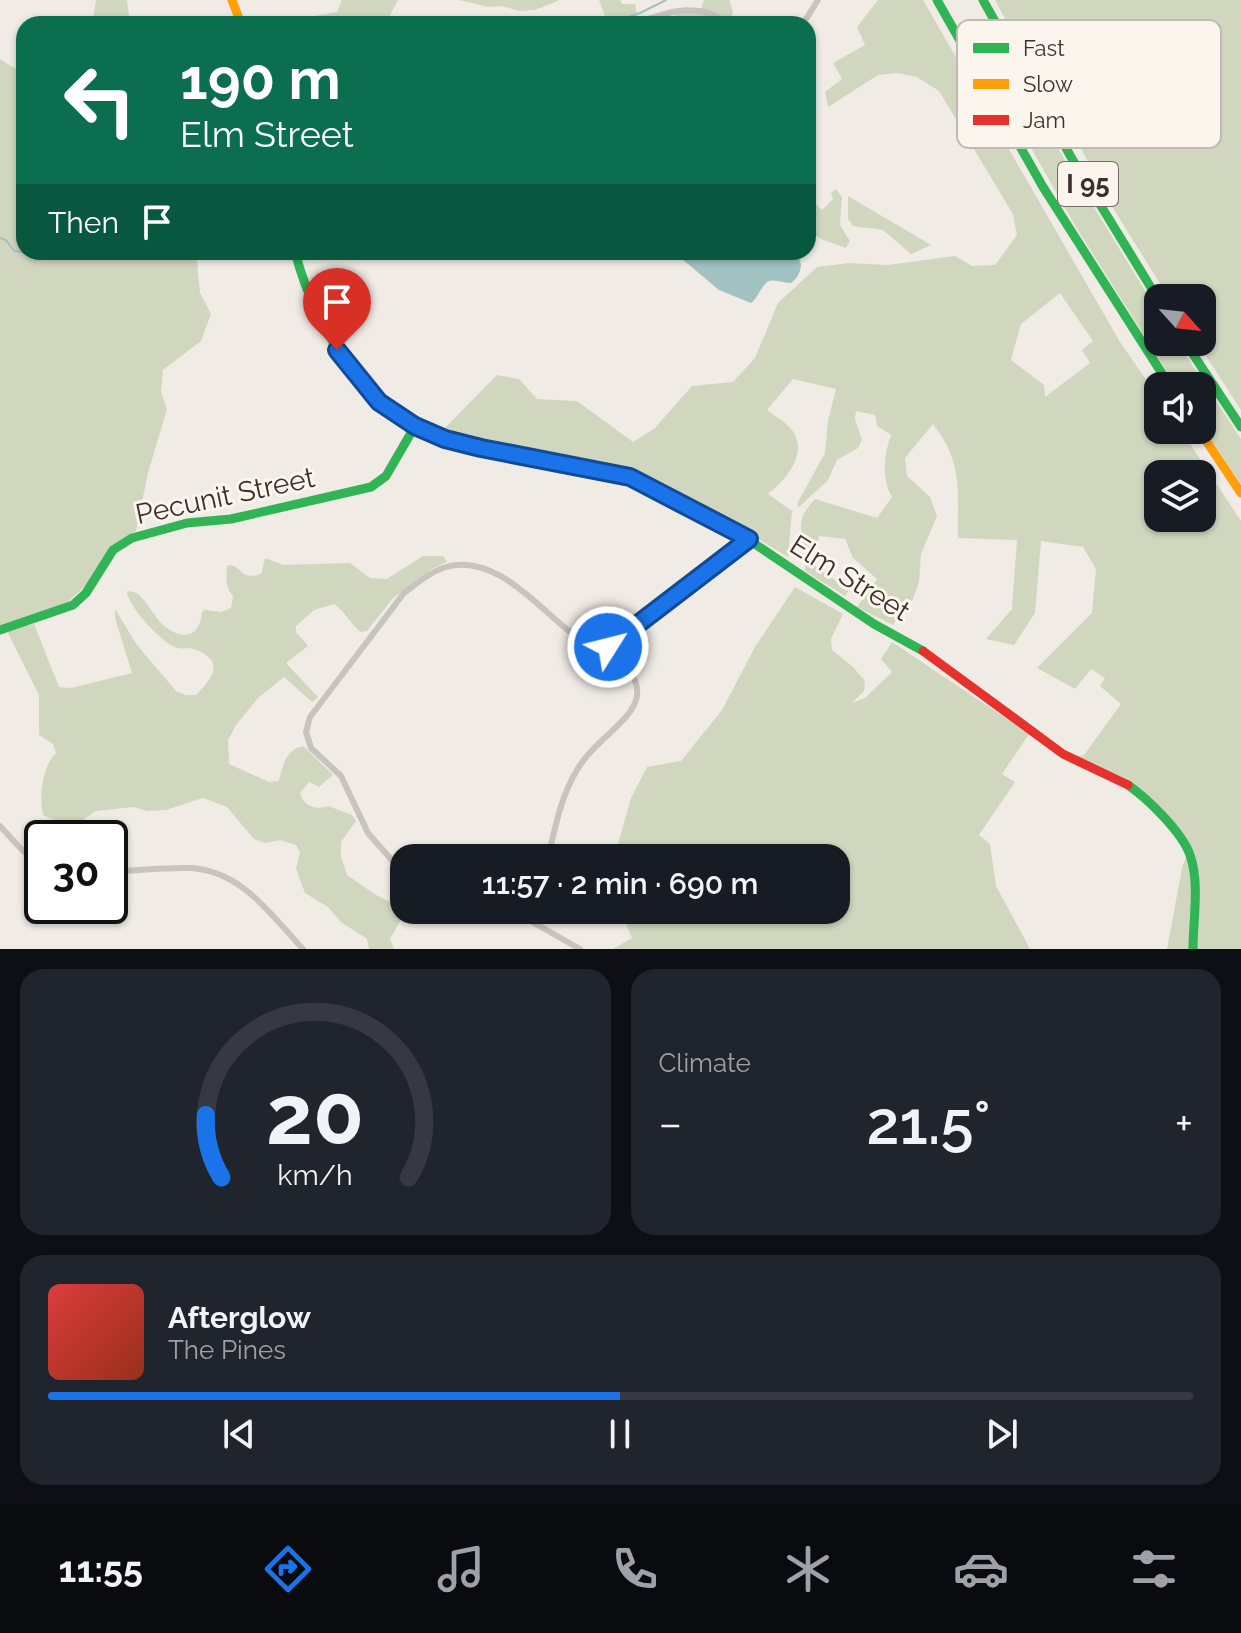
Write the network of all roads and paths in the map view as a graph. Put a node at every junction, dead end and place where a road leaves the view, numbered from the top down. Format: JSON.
{"nodes":[{"id":1,"x":937,"y":0,"type":"edge"},
{"id":2,"x":983,"y":0,"type":"edge"},
{"id":3,"x":655,"y":16,"type":"edge"},
{"id":4,"x":720,"y":16,"type":"edge"},
{"id":5,"x":994,"y":20,"type":"edge"},
{"id":6,"x":957,"y":35,"type":"edge"},
{"id":7,"x":1021,"y":148,"type":"edge"},
{"id":8,"x":1067,"y":148,"type":"edge"},
{"id":9,"x":297,"y":260,"type":"edge"},
{"id":10,"x":1149,"y":284,"type":"edge"},
{"id":11,"x":1194,"y":356,"type":"edge"},
{"id":12,"x":1161,"y":372,"type":"edge"},
{"id":13,"x":415,"y":426,"type":"junction"},
{"id":14,"x":1241,"y":427,"type":"edge"},
{"id":15,"x":1208,"y":444,"type":"edge"},
{"id":16,"x":1241,"y":493,"type":"edge"},
{"id":17,"x":749,"y":539,"type":"junction"},
{"id":18,"x":0,"y":630,"type":"edge"},
{"id":19,"x":608,"y":647,"type":"junction"},
{"id":20,"x":0,"y":826,"type":"edge"},
{"id":21,"x":552,"y":844,"type":"edge"},
{"id":22,"x":24,"y":852,"type":"edge"},
{"id":23,"x":390,"y":859,"type":"edge"},
{"id":24,"x":128,"y":870,"type":"edge"},
{"id":25,"x":534,"y":924,"type":"edge"},
{"id":26,"x":301,"y":948,"type":"edge"},
{"id":27,"x":580,"y":949,"type":"edge"},
{"id":28,"x":1193,"y":949,"type":"edge"}],
"edges":[{"from":1,"to":6,"type":"main road","number":"I 95"},
{"from":2,"to":5,"type":"main road","number":"I 95"},
{"from":3,"to":4,"type":"street"},
{"from":7,"to":12,"type":"main road","number":"I 95"},
{"from":8,"to":10,"type":"main road","number":"I 95"},
{"from":9,"to":13,"type":"main road","name":"Elm Street"},
{"from":11,"to":14,"type":"main road"},
{"from":13,"to":17,"type":"main road","name":"Elm Street"},
{"from":13,"to":18,"type":"main road","name":"Pecunit Street"},
{"from":15,"to":16,"type":"main road"},
{"from":17,"to":19,"type":"street"},
{"from":17,"to":28,"type":"main road","name":"Elm Street"},
{"from":19,"to":21,"type":"street"},
{"from":19,"to":23,"type":"street"},
{"from":20,"to":22,"type":"street"},
{"from":24,"to":26,"type":"street"},
{"from":25,"to":27,"type":"street"}]}
